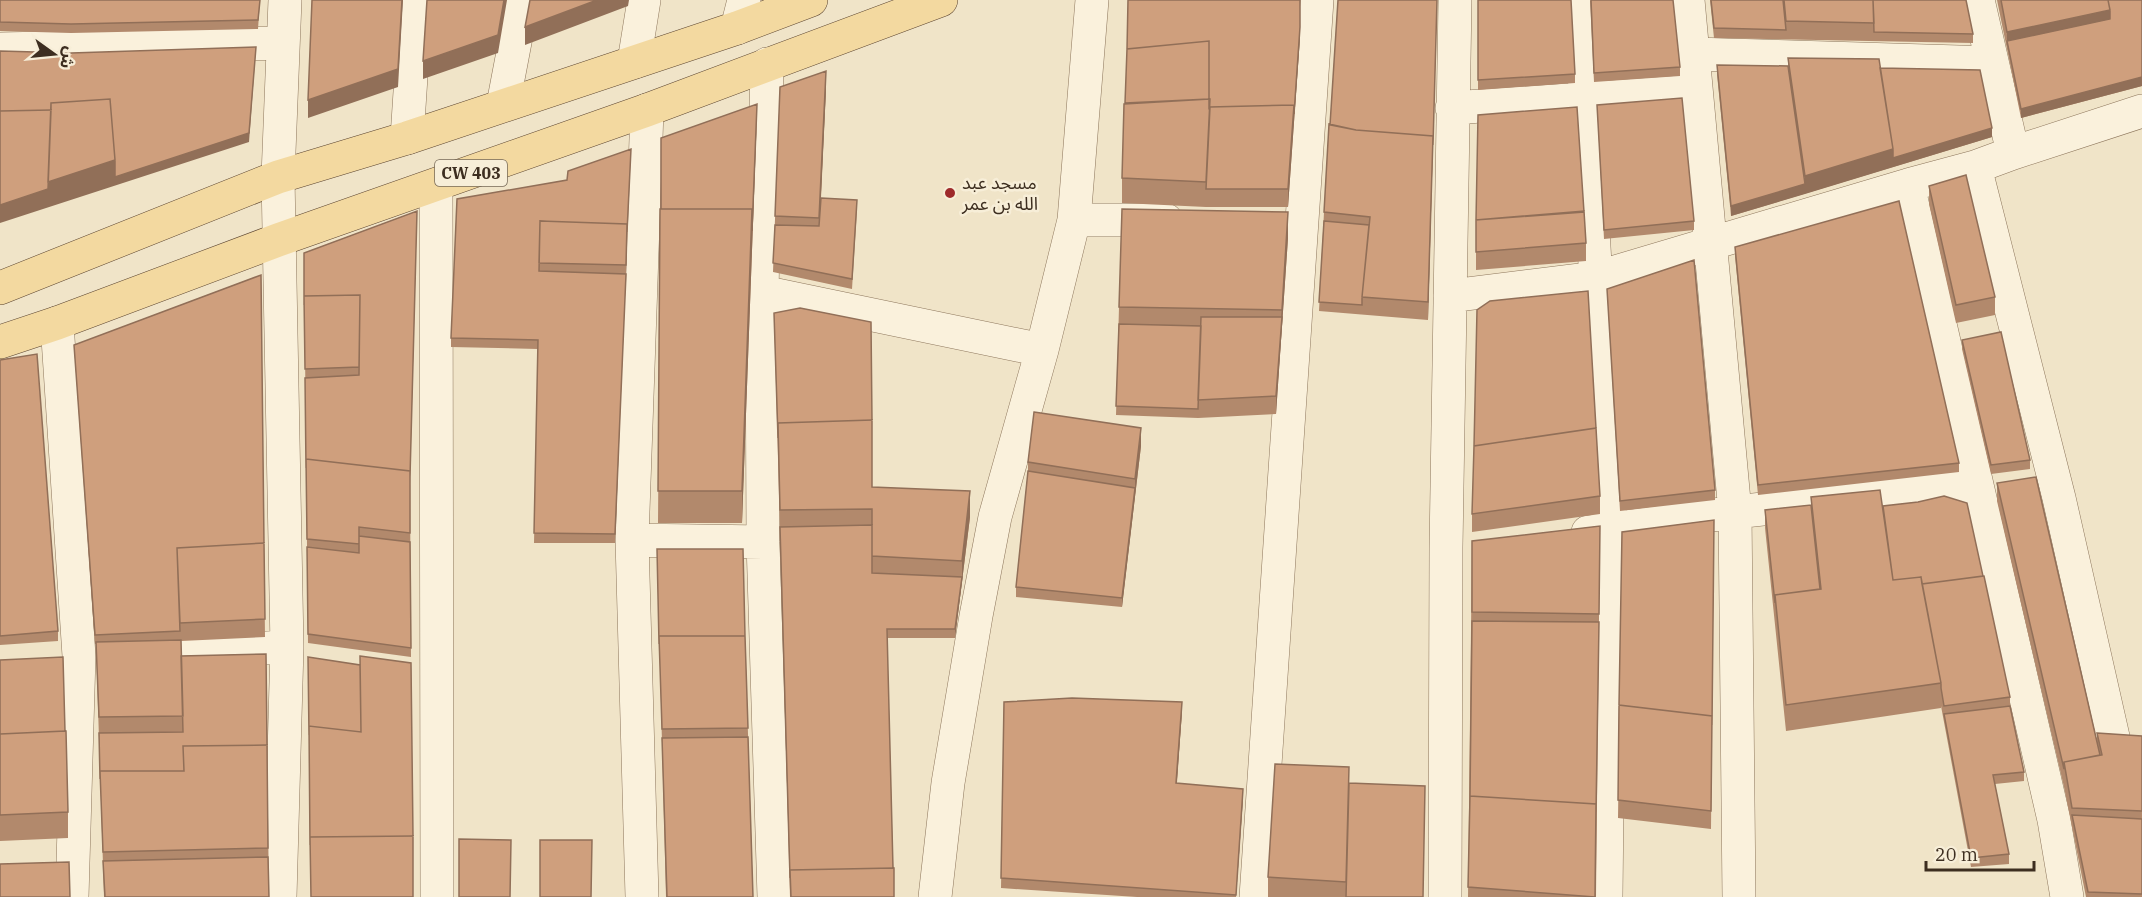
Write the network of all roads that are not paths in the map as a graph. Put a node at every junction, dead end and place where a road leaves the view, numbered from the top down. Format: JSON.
{"nodes":[{"id":1,"x":285,"y":0,"type":"edge"},
{"id":2,"x":416,"y":0,"type":"edge"},
{"id":3,"x":523,"y":0,"type":"edge"},
{"id":4,"x":644,"y":0,"type":"edge"},
{"id":5,"x":811,"y":0,"type":"edge"},
{"id":6,"x":941,"y":0,"type":"edge"},
{"id":7,"x":1092,"y":0,"type":"edge"},
{"id":8,"x":1317,"y":0,"type":"edge"},
{"id":9,"x":1455,"y":0,"type":"edge"},
{"id":10,"x":1580,"y":0,"type":"edge"},
{"id":11,"x":1688,"y":0,"type":"edge"},
{"id":12,"x":1978,"y":0,"type":"edge"},
{"id":13,"x":740,"y":14,"type":"edge"},
{"id":14,"x":282,"y":43,"type":"junction"},
{"id":15,"x":0,"y":49,"type":"edge"},
{"id":16,"x":1693,"y":54,"type":"junction"},
{"id":17,"x":634,"y":62,"type":"junction"},
{"id":18,"x":1992,"y":63,"type":"junction"},
{"id":19,"x":767,"y":64,"type":"junction"},
{"id":20,"x":1696,"y":91,"type":"junction"},
{"id":21,"x":1585,"y":98,"type":"junction"},
{"id":22,"x":503,"y":105,"type":"junction"},
{"id":23,"x":1452,"y":108,"type":"junction"},
{"id":24,"x":647,"y":110,"type":"junction"},
{"id":25,"x":2142,"y":111,"type":"edge"},
{"id":26,"x":407,"y":138,"type":"junction"},
{"id":27,"x":2013,"y":153,"type":"junction"},
{"id":28,"x":1976,"y":167,"type":"junction"},
{"id":29,"x":278,"y":177,"type":"junction"},
{"id":30,"x":436,"y":185,"type":"junction"},
{"id":31,"x":1908,"y":185,"type":"junction"},
{"id":32,"x":1074,"y":220,"type":"junction"},
{"id":33,"x":1200,"y":221,"type":"edge"},
{"id":34,"x":1268,"y":221,"type":"edge"},
{"id":35,"x":1303,"y":221,"type":"junction"},
{"id":36,"x":278,"y":240,"type":"junction"},
{"id":37,"x":1712,"y":244,"type":"junction"},
{"id":38,"x":1595,"y":278,"type":"junction"},
{"id":39,"x":0,"y":288,"type":"edge"},
{"id":40,"x":762,"y":292,"type":"junction"},
{"id":41,"x":1450,"y":296,"type":"junction"},
{"id":42,"x":57,"y":323,"type":"junction"},
{"id":43,"x":0,"y":342,"type":"edge"},
{"id":44,"x":1042,"y":350,"type":"junction"},
{"id":45,"x":1976,"y":486,"type":"junction"},
{"id":46,"x":1735,"y":512,"type":"junction"},
{"id":47,"x":1610,"y":530,"type":"junction"},
{"id":48,"x":1564,"y":535,"type":"edge"},
{"id":49,"x":632,"y":540,"type":"junction"},
{"id":50,"x":763,"y":542,"type":"junction"},
{"id":51,"x":287,"y":647,"type":"junction"},
{"id":52,"x":79,"y":656,"type":"junction"},
{"id":53,"x":45,"y":658,"type":"edge"},
{"id":54,"x":2116,"y":750,"type":"edge"},
{"id":55,"x":64,"y":883,"type":"edge"},
{"id":56,"x":280,"y":897,"type":"edge"},
{"id":57,"x":437,"y":897,"type":"edge"},
{"id":58,"x":642,"y":897,"type":"edge"},
{"id":59,"x":774,"y":897,"type":"edge"},
{"id":60,"x":935,"y":897,"type":"edge"},
{"id":61,"x":1256,"y":897,"type":"edge"},
{"id":62,"x":1445,"y":897,"type":"edge"},
{"id":63,"x":1606,"y":897,"type":"edge"},
{"id":64,"x":1738,"y":897,"type":"edge"},
{"id":65,"x":2067,"y":897,"type":"edge"}],
"edges":[{"from":1,"to":14,"type":"street"},
{"from":2,"to":26,"type":"street"},
{"from":3,"to":22,"type":"street"},
{"from":4,"to":17,"type":"street"},
{"from":5,"to":13,"type":"main road"},
{"from":6,"to":19,"type":"main road","number":"CW 403"},
{"from":7,"to":32,"type":"street"},
{"from":8,"to":35,"type":"street"},
{"from":9,"to":23,"type":"street"},
{"from":10,"to":21,"type":"street"},
{"from":11,"to":16,"type":"street"},
{"from":12,"to":18,"type":"street"},
{"from":13,"to":17,"type":"main road"},
{"from":14,"to":15,"type":"street"},
{"from":14,"to":29,"type":"street"},
{"from":16,"to":18,"type":"street"},
{"from":16,"to":20,"type":"street"},
{"from":17,"to":22,"type":"main road"},
{"from":18,"to":27,"type":"street"},
{"from":19,"to":24,"type":"main road","number":"CW 403"},
{"from":19,"to":40,"type":"street"},
{"from":20,"to":21,"type":"street"},
{"from":20,"to":37,"type":"street"},
{"from":21,"to":23,"type":"street"},
{"from":21,"to":38,"type":"street"},
{"from":22,"to":26,"type":"main road"},
{"from":23,"to":41,"type":"street"},
{"from":24,"to":30,"type":"main road","number":"CW 403"},
{"from":24,"to":49,"type":"street"},
{"from":25,"to":27,"type":"street"},
{"from":26,"to":29,"type":"main road"},
{"from":27,"to":28,"type":"street"},
{"from":28,"to":31,"type":"street"},
{"from":28,"to":54,"type":"street"},
{"from":29,"to":36,"type":"street"},
{"from":29,"to":39,"type":"main road"},
{"from":30,"to":36,"type":"main road","number":"CW 403"},
{"from":30,"to":57,"type":"street"},
{"from":31,"to":37,"type":"street"},
{"from":31,"to":45,"type":"street"},
{"from":32,"to":33,"type":"street"},
{"from":32,"to":44,"type":"street"},
{"from":34,"to":35,"type":"street"},
{"from":35,"to":61,"type":"street"},
{"from":36,"to":42,"type":"main road","number":"CW 403"},
{"from":36,"to":51,"type":"street"},
{"from":37,"to":38,"type":"street"},
{"from":37,"to":46,"type":"street"},
{"from":38,"to":41,"type":"street"},
{"from":38,"to":47,"type":"street"},
{"from":40,"to":44,"type":"street"},
{"from":40,"to":50,"type":"street"},
{"from":41,"to":62,"type":"street"},
{"from":42,"to":43,"type":"main road","number":"CW 403"},
{"from":42,"to":52,"type":"street"},
{"from":44,"to":60,"type":"street"},
{"from":45,"to":46,"type":"street"},
{"from":45,"to":65,"type":"street"},
{"from":46,"to":47,"type":"street"},
{"from":46,"to":64,"type":"street"},
{"from":47,"to":48,"type":"street"},
{"from":47,"to":63,"type":"street"},
{"from":49,"to":50,"type":"street"},
{"from":49,"to":58,"type":"street"},
{"from":50,"to":59,"type":"street"},
{"from":51,"to":52,"type":"street"},
{"from":51,"to":56,"type":"street"},
{"from":52,"to":53,"type":"street"},
{"from":52,"to":55,"type":"street"}]}
